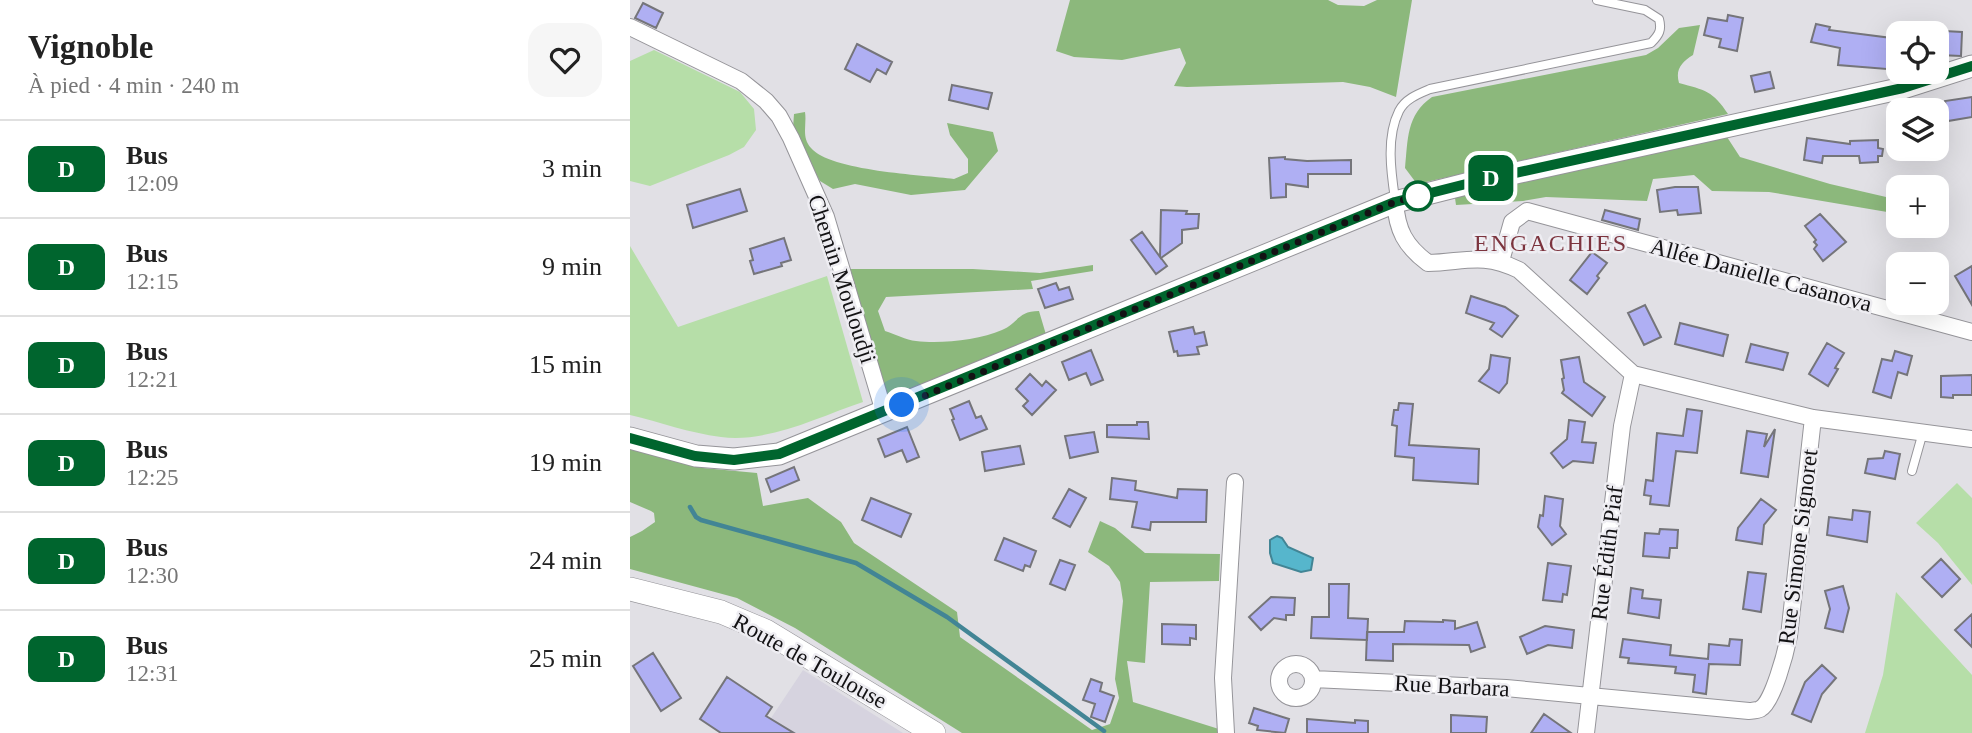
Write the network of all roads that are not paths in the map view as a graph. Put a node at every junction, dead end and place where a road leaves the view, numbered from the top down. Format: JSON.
{"nodes":[{"id":1,"x":1597,"y":0,"type":"edge"},
{"id":2,"x":630,"y":27,"type":"edge"},
{"id":3,"x":1972,"y":66,"type":"edge"},
{"id":4,"x":1395,"y":202,"type":"junction"},
{"id":5,"x":1501,"y":261,"type":"junction"},
{"id":6,"x":1972,"y":332,"type":"edge"},
{"id":7,"x":1633,"y":374,"type":"junction"},
{"id":8,"x":884,"y":412,"type":"junction"},
{"id":9,"x":1813,"y":418,"type":"junction"},
{"id":10,"x":1923,"y":432,"type":"junction"},
{"id":11,"x":630,"y":438,"type":"edge"},
{"id":12,"x":1972,"y":439,"type":"edge"},
{"id":13,"x":1912,"y":471,"type":"dead end"},
{"id":14,"x":1235,"y":482,"type":"dead end"},
{"id":15,"x":633,"y":588,"type":"edge"},
{"id":16,"x":1314,"y":679,"type":"dead end"},
{"id":17,"x":1590,"y":695,"type":"junction"},
{"id":18,"x":934,"y":733,"type":"edge"},
{"id":19,"x":1226,"y":733,"type":"edge"},
{"id":20,"x":1586,"y":733,"type":"edge"}],
"edges":[{"from":1,"to":4,"type":"lane"},
{"from":2,"to":8,"type":"street","name":"Chemin Mouloudji"},
{"from":3,"to":4,"type":"street"},
{"from":4,"to":5,"type":"street"},
{"from":4,"to":8,"type":"street"},
{"from":5,"to":6,"type":"street","name":"Allée Danielle Casanova"},
{"from":5,"to":7,"type":"street"},
{"from":7,"to":9,"type":"street"},
{"from":7,"to":17,"type":"street","name":"Rue Édith Piaf"},
{"from":8,"to":11,"type":"street"},
{"from":9,"to":10,"type":"street"},
{"from":9,"to":17,"type":"street","name":"Rue Simone Signoret"},
{"from":10,"to":12,"type":"street"},
{"from":10,"to":13,"type":"lane"},
{"from":14,"to":19,"type":"street"},
{"from":15,"to":18,"type":"main road","name":"Route de Toulouse"},
{"from":16,"to":17,"type":"street","name":"Rue Barbara"},
{"from":17,"to":20,"type":"street","name":"Rue Édith Piaf"}]}
